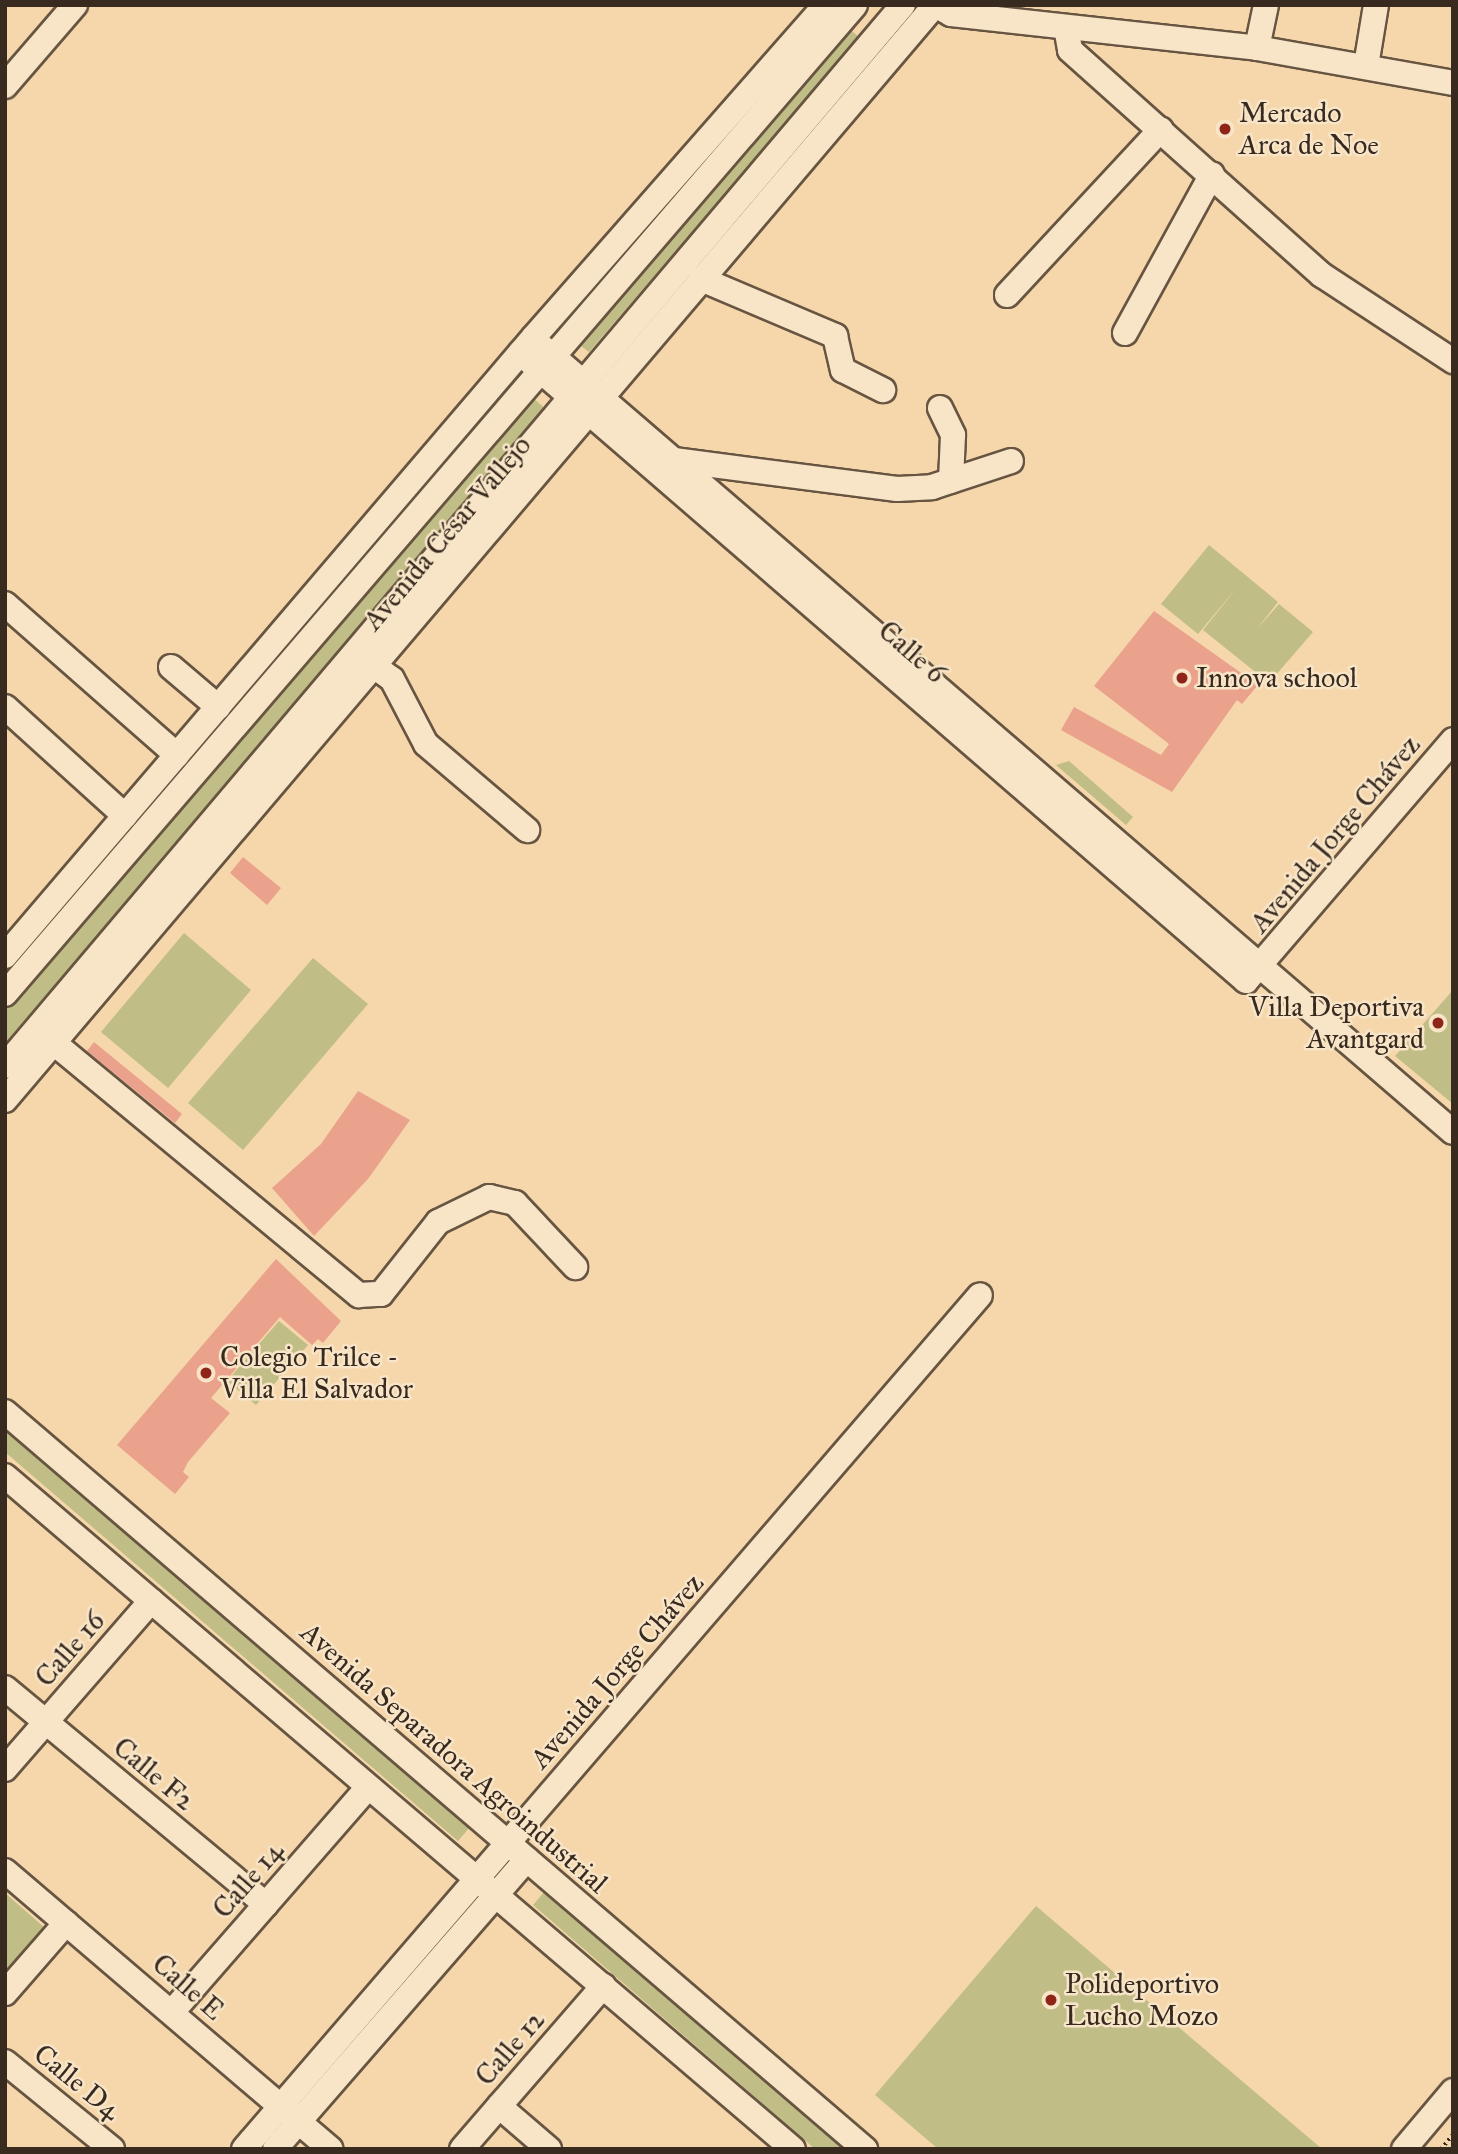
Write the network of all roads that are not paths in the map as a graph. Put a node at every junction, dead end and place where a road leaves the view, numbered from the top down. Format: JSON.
{"nodes":[{"id":1,"x":75,"y":5,"type":"edge"},
{"id":2,"x":826,"y":5,"type":"edge"},
{"id":3,"x":855,"y":5,"type":"edge"},
{"id":4,"x":902,"y":5,"type":"edge"},
{"id":5,"x":935,"y":5,"type":"edge"},
{"id":6,"x":1266,"y":5,"type":"edge"},
{"id":7,"x":1376,"y":5,"type":"edge"},
{"id":8,"x":1066,"y":27,"type":"junction"},
{"id":9,"x":1257,"y":48,"type":"junction"},
{"id":10,"x":1366,"y":66,"type":"junction"},
{"id":11,"x":1453,"y":83,"type":"edge"},
{"id":12,"x":5,"y":86,"type":"edge"},
{"id":13,"x":1161,"y":129,"type":"junction"},
{"id":14,"x":1212,"y":174,"type":"junction"},
{"id":15,"x":701,"y":279,"type":"junction"},
{"id":16,"x":1007,"y":295,"type":"dead end"},
{"id":17,"x":1125,"y":333,"type":"dead end"},
{"id":18,"x":526,"y":346,"type":"junction"},
{"id":19,"x":1453,"y":361,"type":"edge"},
{"id":20,"x":545,"y":362,"type":"junction"},
{"id":21,"x":883,"y":390,"type":"dead end"},
{"id":22,"x":586,"y":397,"type":"junction"},
{"id":23,"x":940,"y":408,"type":"dead end"},
{"id":24,"x":639,"y":442,"type":"junction"},
{"id":25,"x":674,"y":460,"type":"junction"},
{"id":26,"x":1012,"y":461,"type":"dead end"},
{"id":27,"x":951,"y":481,"type":"junction"},
{"id":28,"x":692,"y":488,"type":"junction"},
{"id":29,"x":5,"y":604,"type":"edge"},
{"id":30,"x":374,"y":666,"type":"junction"},
{"id":31,"x":171,"y":667,"type":"dead end"},
{"id":32,"x":5,"y":707,"type":"edge"},
{"id":33,"x":218,"y":707,"type":"junction"},
{"id":34,"x":1453,"y":740,"type":"edge"},
{"id":35,"x":177,"y":755,"type":"junction"},
{"id":36,"x":125,"y":816,"type":"junction"},
{"id":37,"x":527,"y":830,"type":"dead end"},
{"id":38,"x":5,"y":956,"type":"edge"},
{"id":39,"x":1262,"y":966,"type":"junction"},
{"id":40,"x":5,"y":994,"type":"edge"},
{"id":41,"x":54,"y":1043,"type":"junction"},
{"id":42,"x":5,"y":1066,"type":"edge"},
{"id":43,"x":5,"y":1100,"type":"edge"},
{"id":44,"x":1453,"y":1132,"type":"edge"},
{"id":45,"x":575,"y":1267,"type":"dead end"},
{"id":46,"x":980,"y":1295,"type":"dead end"},
{"id":47,"x":5,"y":1412,"type":"edge"},
{"id":48,"x":5,"y":1476,"type":"edge"},
{"id":49,"x":152,"y":1601,"type":"junction"},
{"id":50,"x":5,"y":1688,"type":"edge"},
{"id":51,"x":45,"y":1723,"type":"junction"},
{"id":52,"x":5,"y":1769,"type":"edge"},
{"id":53,"x":368,"y":1787,"type":"junction"},
{"id":54,"x":508,"y":1843,"type":"junction"},
{"id":55,"x":527,"y":1859,"type":"junction"},
{"id":56,"x":5,"y":1871,"type":"edge"},
{"id":57,"x":477,"y":1879,"type":"junction"},
{"id":58,"x":496,"y":1895,"type":"junction"},
{"id":59,"x":266,"y":1905,"type":"junction"},
{"id":60,"x":66,"y":1923,"type":"junction"},
{"id":61,"x":603,"y":1986,"type":"junction"},
{"id":62,"x":5,"y":1993,"type":"edge"},
{"id":63,"x":172,"y":2012,"type":"junction"},
{"id":64,"x":5,"y":2062,"type":"edge"},
{"id":65,"x":1453,"y":2091,"type":"edge"},
{"id":66,"x":499,"y":2106,"type":"junction"},
{"id":67,"x":289,"y":2114,"type":"junction"},
{"id":68,"x":112,"y":2149,"type":"edge"},
{"id":69,"x":244,"y":2149,"type":"edge"},
{"id":70,"x":275,"y":2149,"type":"edge"},
{"id":71,"x":330,"y":2149,"type":"edge"},
{"id":72,"x":462,"y":2149,"type":"edge"},
{"id":73,"x":549,"y":2149,"type":"edge"},
{"id":74,"x":793,"y":2149,"type":"edge"},
{"id":75,"x":865,"y":2149,"type":"edge"},
{"id":76,"x":1404,"y":2149,"type":"edge"}],
"edges":[{"from":1,"to":12,"type":"street"},
{"from":2,"to":18,"type":"street"},
{"from":3,"to":20,"type":"street","name":"Avenida César Vallejo"},
{"from":4,"to":22,"type":"street","name":"Avenida César Vallejo"},
{"from":5,"to":8,"type":"street","name":"Avenida César Vallejo"},
{"from":5,"to":15,"type":"street","name":"Avenida César Vallejo"},
{"from":6,"to":9,"type":"street"},
{"from":7,"to":10,"type":"street"},
{"from":8,"to":9,"type":"street","name":"Avenida César Vallejo"},
{"from":8,"to":13,"type":"street"},
{"from":9,"to":10,"type":"street","name":"Avenida César Vallejo"},
{"from":10,"to":11,"type":"street","name":"Avenida César Vallejo"},
{"from":13,"to":14,"type":"street"},
{"from":13,"to":16,"type":"street"},
{"from":14,"to":17,"type":"street"},
{"from":14,"to":19,"type":"street"},
{"from":15,"to":21,"type":"street"},
{"from":15,"to":22,"type":"street","name":"Avenida César Vallejo"},
{"from":18,"to":20,"type":"street","name":"Calle 6"},
{"from":18,"to":33,"type":"street"},
{"from":20,"to":22,"type":"street","name":"Calle 6"},
{"from":20,"to":40,"type":"street","name":"Avenida César Vallejo"},
{"from":22,"to":24,"type":"street","name":"Calle 6"},
{"from":22,"to":30,"type":"street","name":"Avenida César Vallejo"},
{"from":22,"to":42,"type":"street","name":"Avenida César Vallejo"},
{"from":23,"to":27,"type":"street"},
{"from":24,"to":25,"type":"street","name":"Calle 6"},
{"from":24,"to":28,"type":"street","name":"Calle 6"},
{"from":25,"to":27,"type":"street"},
{"from":25,"to":28,"type":"street","name":"Calle 6"},
{"from":26,"to":27,"type":"street"},
{"from":28,"to":39,"type":"street","name":"Calle 6"},
{"from":29,"to":35,"type":"street"},
{"from":30,"to":37,"type":"street"},
{"from":30,"to":41,"type":"street","name":"Avenida César Vallejo"},
{"from":31,"to":33,"type":"street"},
{"from":32,"to":36,"type":"street"},
{"from":33,"to":35,"type":"street"},
{"from":34,"to":39,"type":"street","name":"Avenida Jorge Chávez"},
{"from":35,"to":36,"type":"street"},
{"from":36,"to":38,"type":"street"},
{"from":39,"to":44,"type":"street","name":"Calle 6"},
{"from":41,"to":43,"type":"street","name":"Avenida César Vallejo"},
{"from":41,"to":45,"type":"street"},
{"from":46,"to":54,"type":"street","name":"Avenida Jorge Chávez"},
{"from":47,"to":54,"type":"street","name":"Avenida Separadora Agroindustrial"},
{"from":48,"to":49,"type":"street"},
{"from":49,"to":51,"type":"street","name":"Calle 16"},
{"from":49,"to":53,"type":"street"},
{"from":50,"to":51,"type":"street","name":"Calle F2"},
{"from":51,"to":52,"type":"street","name":"Calle 16"},
{"from":51,"to":59,"type":"street","name":"Calle F2"},
{"from":53,"to":57,"type":"street"},
{"from":53,"to":59,"type":"street","name":"Calle 14"},
{"from":54,"to":55,"type":"street","name":"Avenida Separadora Agroindustrial"},
{"from":54,"to":57,"type":"street","name":"Avenida Jorge Chávez"},
{"from":55,"to":58,"type":"street","name":"Avenida Jorge Chávez"},
{"from":55,"to":75,"type":"street","name":"Avenida Separadora Agroindustrial"},
{"from":56,"to":60,"type":"street","name":"Calle E"},
{"from":57,"to":58,"type":"street"},
{"from":57,"to":67,"type":"street","name":"Avenida Jorge Chávez"},
{"from":58,"to":61,"type":"street"},
{"from":58,"to":67,"type":"street","name":"Avenida Jorge Chávez"},
{"from":59,"to":63,"type":"street","name":"Calle 14"},
{"from":60,"to":62,"type":"street"},
{"from":60,"to":63,"type":"street","name":"Calle E"},
{"from":61,"to":66,"type":"street","name":"Calle 12"},
{"from":61,"to":74,"type":"street"},
{"from":63,"to":67,"type":"street","name":"Calle E"},
{"from":64,"to":68,"type":"street","name":"Calle D4"},
{"from":65,"to":76,"type":"street"},
{"from":66,"to":72,"type":"street","name":"Calle 12"},
{"from":66,"to":73,"type":"street"},
{"from":67,"to":69,"type":"street","name":"Avenida Jorge Chávez"},
{"from":67,"to":70,"type":"street","name":"Avenida Jorge Chávez"},
{"from":67,"to":71,"type":"street","name":"Calle E"}]}
